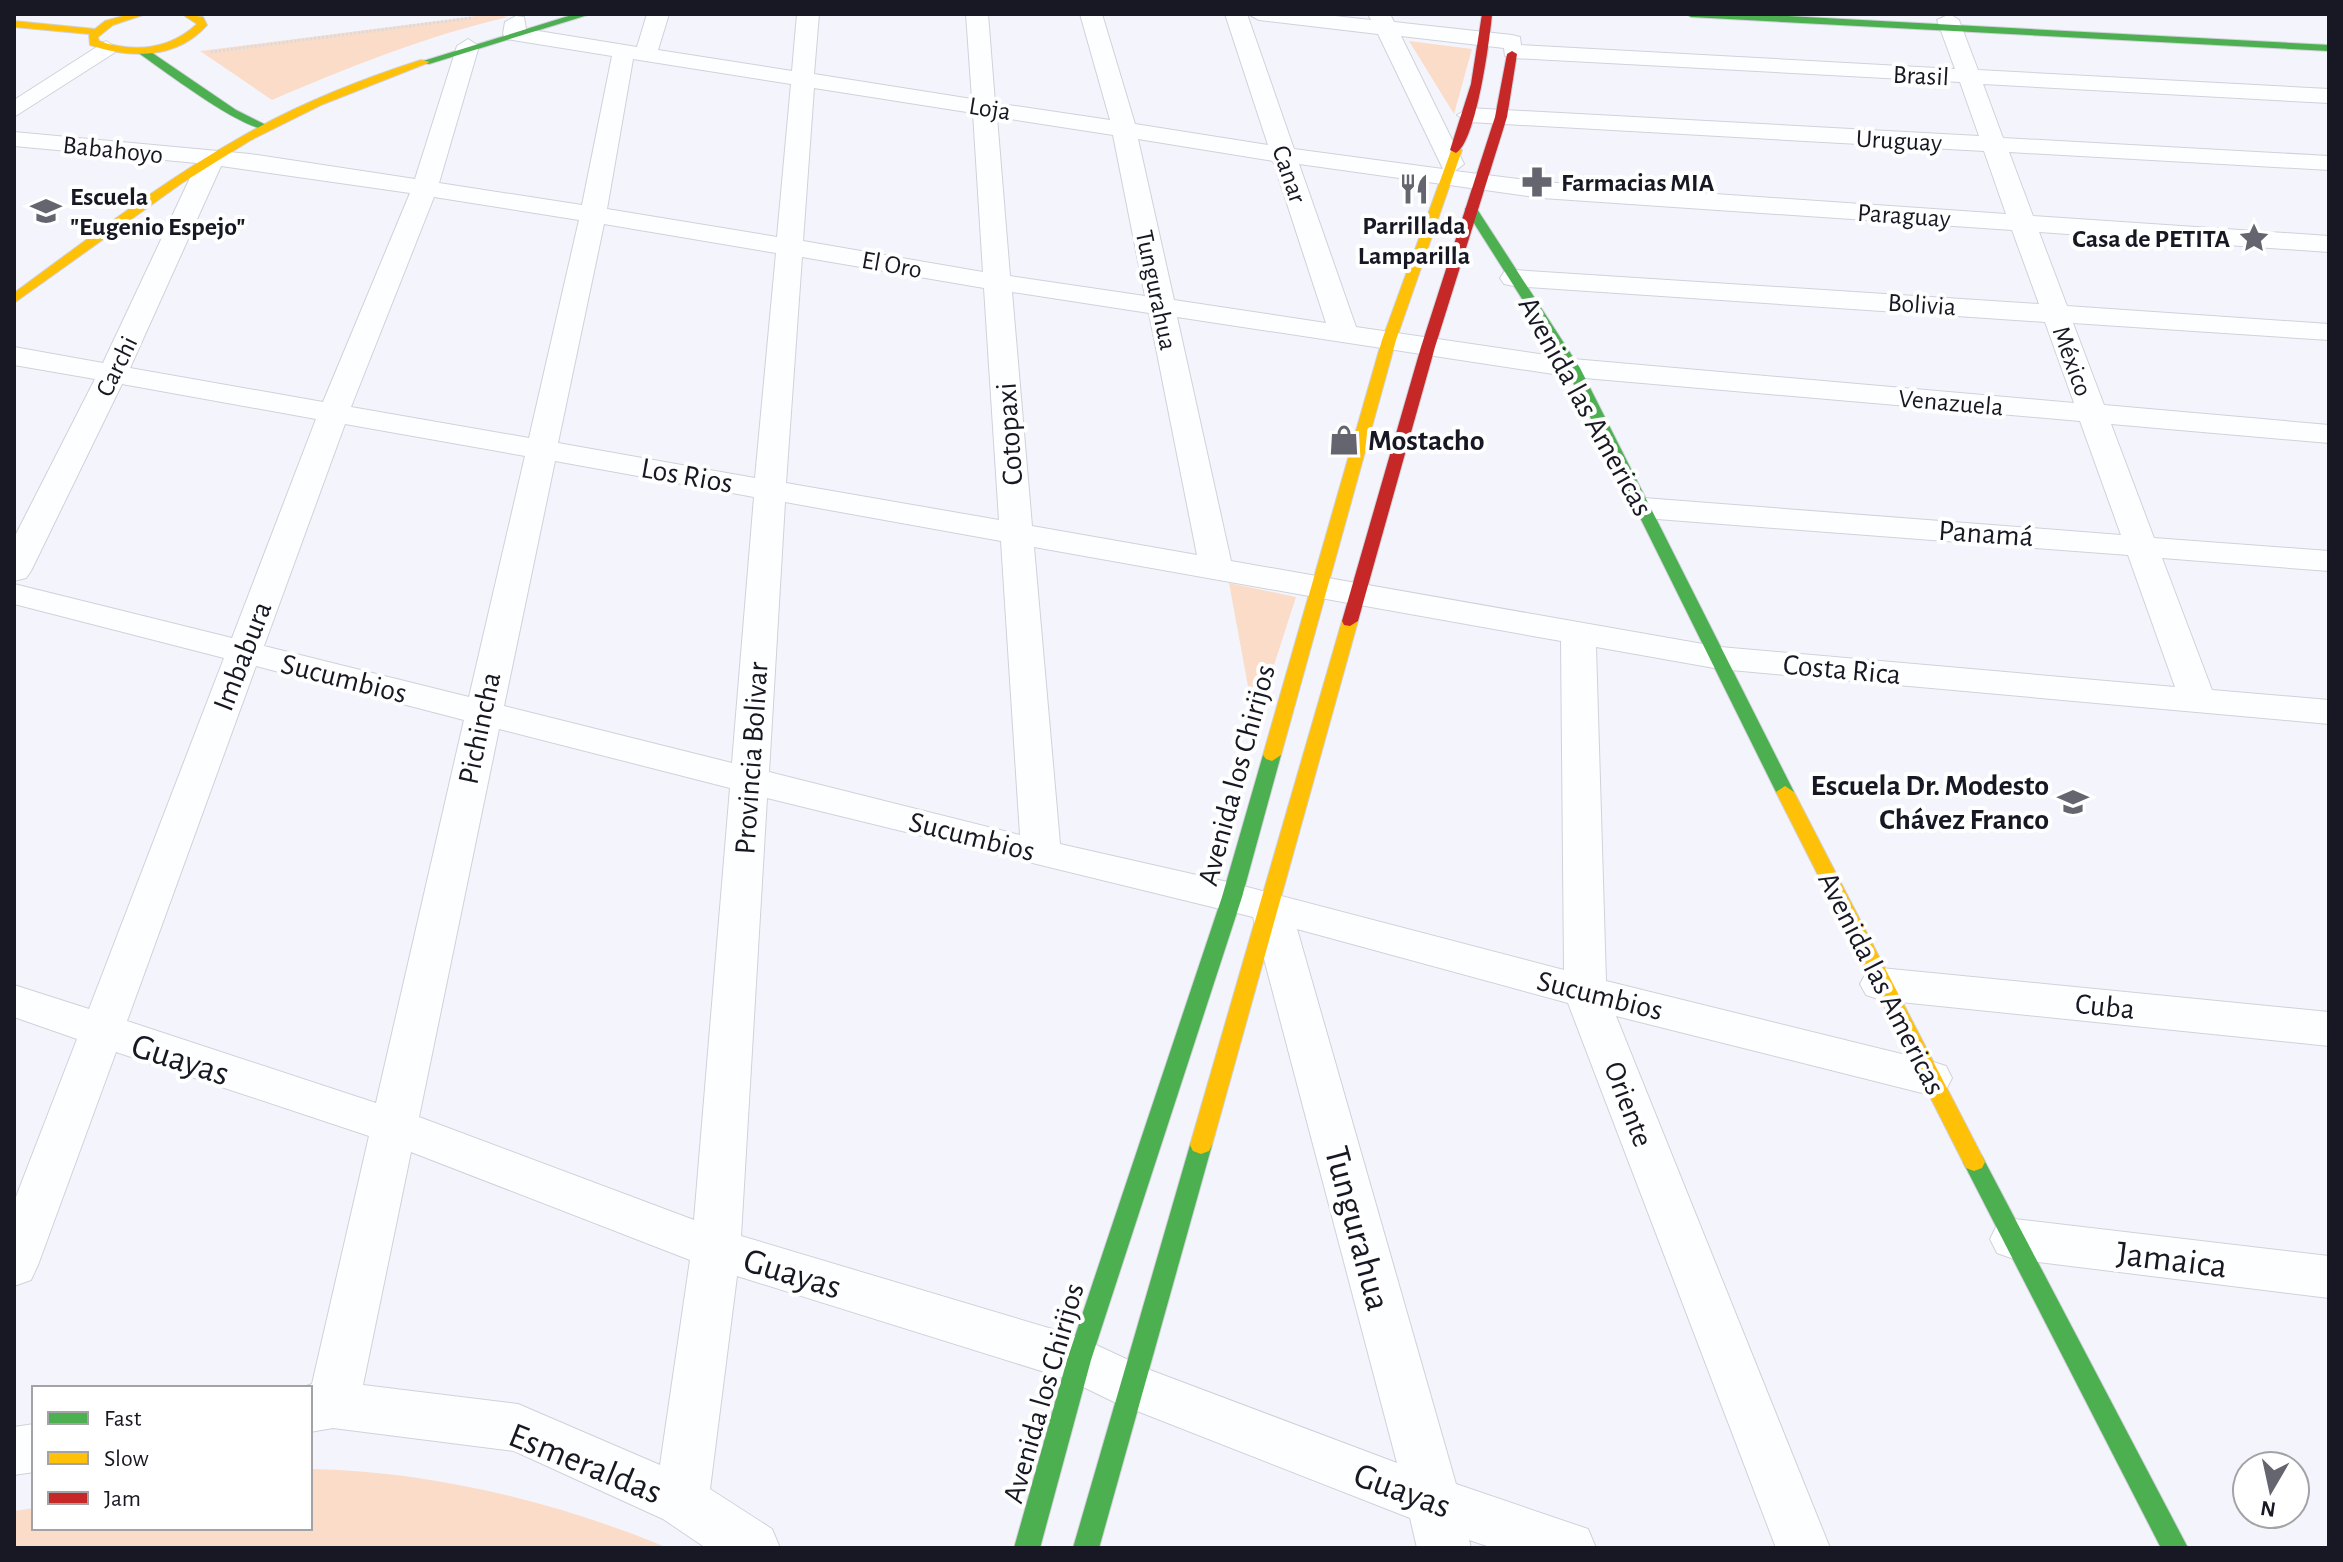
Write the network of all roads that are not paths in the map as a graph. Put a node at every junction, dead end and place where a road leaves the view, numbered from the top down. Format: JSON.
{"nodes":[{"id":1,"x":70,"y":14,"type":"edge"},
{"id":2,"x":141,"y":14,"type":"edge"},
{"id":3,"x":190,"y":14,"type":"edge"},
{"id":4,"x":541,"y":14,"type":"edge"},
{"id":5,"x":586,"y":14,"type":"edge"},
{"id":6,"x":658,"y":14,"type":"edge"},
{"id":7,"x":808,"y":14,"type":"edge"},
{"id":8,"x":977,"y":14,"type":"edge"},
{"id":9,"x":1091,"y":14,"type":"edge"},
{"id":10,"x":1236,"y":14,"type":"edge"},
{"id":11,"x":1259,"y":14,"type":"edge"},
{"id":12,"x":1487,"y":14,"type":"edge"},
{"id":13,"x":1691,"y":14,"type":"edge"},
{"id":14,"x":1827,"y":14,"type":"edge"},
{"id":15,"x":120,"y":19,"type":"junction"},
{"id":16,"x":1384,"y":22,"type":"edge"},
{"id":17,"x":14,"y":24,"type":"edge"},
{"id":18,"x":1950,"y":24,"type":"junction"},
{"id":19,"x":515,"y":28,"type":"junction"},
{"id":20,"x":476,"y":31,"type":"junction"},
{"id":21,"x":100,"y":40,"type":"junction"},
{"id":22,"x":1486,"y":40,"type":"junction"},
{"id":23,"x":1513,"y":40,"type":"junction"},
{"id":24,"x":2329,"y":41,"type":"edge"},
{"id":25,"x":175,"y":43,"type":"junction"},
{"id":26,"x":2329,"y":48,"type":"edge"},
{"id":27,"x":141,"y":50,"type":"junction"},
{"id":28,"x":635,"y":52,"type":"junction"},
{"id":29,"x":192,"y":55,"type":"road end"},
{"id":30,"x":805,"y":78,"type":"junction"},
{"id":31,"x":1969,"y":78,"type":"junction"},
{"id":32,"x":2329,"y":96,"type":"edge"},
{"id":33,"x":981,"y":106,"type":"junction"},
{"id":34,"x":14,"y":110,"type":"edge"},
{"id":35,"x":268,"y":115,"type":"junction"},
{"id":36,"x":1469,"y":115,"type":"junction"},
{"id":37,"x":1501,"y":117,"type":"junction"},
{"id":38,"x":248,"y":120,"type":"junction"},
{"id":39,"x":1124,"y":129,"type":"junction"},
{"id":40,"x":14,"y":139,"type":"edge"},
{"id":41,"x":1994,"y":145,"type":"junction"},
{"id":42,"x":1284,"y":155,"type":"junction"},
{"id":43,"x":199,"y":157,"type":"junction"},
{"id":44,"x":2329,"y":163,"type":"edge"},
{"id":45,"x":1450,"y":170,"type":"junction"},
{"id":46,"x":1479,"y":182,"type":"junction"},
{"id":47,"x":425,"y":188,"type":"junction"},
{"id":48,"x":1471,"y":209,"type":"junction"},
{"id":49,"x":593,"y":214,"type":"junction"},
{"id":50,"x":2022,"y":223,"type":"junction"},
{"id":51,"x":67,"y":237,"type":"dead end"},
{"id":52,"x":2329,"y":244,"type":"edge"},
{"id":53,"x":791,"y":246,"type":"junction"},
{"id":54,"x":1454,"y":262,"type":"junction"},
{"id":55,"x":1509,"y":269,"type":"junction"},
{"id":56,"x":997,"y":282,"type":"junction"},
{"id":57,"x":14,"y":299,"type":"edge"},
{"id":58,"x":1161,"y":307,"type":"junction"},
{"id":59,"x":2056,"y":313,"type":"junction"},
{"id":60,"x":2329,"y":332,"type":"edge"},
{"id":61,"x":1344,"y":334,"type":"junction"},
{"id":62,"x":1389,"y":340,"type":"junction"},
{"id":63,"x":1428,"y":347,"type":"junction"},
{"id":64,"x":14,"y":356,"type":"edge"},
{"id":65,"x":1573,"y":368,"type":"junction"},
{"id":66,"x":113,"y":373,"type":"junction"},
{"id":67,"x":334,"y":412,"type":"junction"},
{"id":68,"x":2093,"y":415,"type":"junction"},
{"id":69,"x":2329,"y":434,"type":"edge"},
{"id":70,"x":540,"y":449,"type":"junction"},
{"id":71,"x":770,"y":489,"type":"junction"},
{"id":72,"x":1644,"y":508,"type":"junction"},
{"id":73,"x":1016,"y":533,"type":"junction"},
{"id":74,"x":2140,"y":544,"type":"junction"},
{"id":75,"x":2329,"y":561,"type":"edge"},
{"id":76,"x":1216,"y":568,"type":"junction"},
{"id":77,"x":14,"y":571,"type":"edge"},
{"id":78,"x":1318,"y":585,"type":"junction"},
{"id":79,"x":1360,"y":593,"type":"junction"},
{"id":80,"x":14,"y":594,"type":"edge"},
{"id":81,"x":1578,"y":635,"type":"junction"},
{"id":82,"x":244,"y":652,"type":"junction"},
{"id":83,"x":1720,"y":658,"type":"junction"},
{"id":84,"x":2198,"y":701,"type":"junction"},
{"id":85,"x":2329,"y":712,"type":"edge"},
{"id":86,"x":482,"y":713,"type":"junction"},
{"id":87,"x":749,"y":780,"type":"junction"},
{"id":88,"x":1041,"y":854,"type":"junction"},
{"id":89,"x":1252,"y":903,"type":"junction"},
{"id":90,"x":1881,"y":984,"type":"junction"},
{"id":91,"x":1585,"y":992,"type":"junction"},
{"id":92,"x":14,"y":1001,"type":"edge"},
{"id":93,"x":2329,"y":1029,"type":"edge"},
{"id":94,"x":100,"y":1031,"type":"junction"},
{"id":95,"x":1930,"y":1078,"type":"junction"},
{"id":96,"x":392,"y":1126,"type":"junction"},
{"id":97,"x":2014,"y":1239,"type":"junction"},
{"id":98,"x":716,"y":1249,"type":"junction"},
{"id":99,"x":14,"y":1265,"type":"edge"},
{"id":100,"x":2329,"y":1277,"type":"edge"},
{"id":101,"x":1079,"y":1360,"type":"junction"},
{"id":102,"x":1132,"y":1386,"type":"junction"},
{"id":103,"x":322,"y":1407,"type":"edge"},
{"id":104,"x":682,"y":1501,"type":"junction"},
{"id":105,"x":1439,"y":1525,"type":"edge"},
{"id":106,"x":753,"y":1548,"type":"edge"},
{"id":107,"x":1027,"y":1548,"type":"edge"},
{"id":108,"x":1086,"y":1548,"type":"edge"},
{"id":109,"x":1569,"y":1548,"type":"edge"},
{"id":110,"x":1803,"y":1548,"type":"edge"},
{"id":111,"x":2175,"y":1548,"type":"edge"}],
"edges":[{"from":1,"to":15,"type":"street"},
{"from":2,"to":15,"type":"street"},
{"from":3,"to":25,"type":"street"},
{"from":4,"to":19,"type":"street"},
{"from":5,"to":19,"type":"street"},
{"from":6,"to":28,"type":"street","name":"Pichincha"},
{"from":7,"to":30,"type":"street","name":"Provincia Bolivar"},
{"from":8,"to":33,"type":"street","name":"Cotopaxi"},
{"from":9,"to":39,"type":"street","name":"Tungurahua"},
{"from":10,"to":42,"type":"street","name":"Canar"},
{"from":11,"to":16,"type":"street","name":"Brasil"},
{"from":12,"to":22,"type":"street","name":"Avenida los Chirijos"},
{"from":13,"to":18,"type":"street"},
{"from":14,"to":18,"type":"street"},
{"from":15,"to":21,"type":"street"},
{"from":16,"to":22,"type":"street","name":"Brasil"},
{"from":16,"to":45,"type":"street"},
{"from":17,"to":21,"type":"street"},
{"from":18,"to":24,"type":"street"},
{"from":18,"to":26,"type":"street"},
{"from":18,"to":31,"type":"street","name":"México"},
{"from":19,"to":20,"type":"street"},
{"from":19,"to":28,"type":"street","name":"Loja"},
{"from":19,"to":35,"type":"street"},
{"from":20,"to":35,"type":"street"},
{"from":20,"to":47,"type":"street","name":"Imbabura"},
{"from":21,"to":27,"type":"street"},
{"from":21,"to":34,"type":"street"},
{"from":22,"to":23,"type":"street","name":"Brasil"},
{"from":22,"to":36,"type":"street","name":"Avenida los Chirijos"},
{"from":23,"to":31,"type":"street","name":"Brasil"},
{"from":23,"to":37,"type":"street","name":"Avenida los Chirijos"},
{"from":25,"to":27,"type":"street"},
{"from":25,"to":29,"type":"street"},
{"from":27,"to":38,"type":"street"},
{"from":28,"to":30,"type":"street","name":"Loja"},
{"from":28,"to":49,"type":"street","name":"Pichincha"},
{"from":30,"to":33,"type":"street","name":"Loja"},
{"from":30,"to":53,"type":"street","name":"Provincia Bolivar"},
{"from":31,"to":32,"type":"street","name":"Brasil"},
{"from":31,"to":41,"type":"street","name":"México"},
{"from":33,"to":39,"type":"street","name":"Loja"},
{"from":33,"to":56,"type":"street","name":"Cotopaxi"},
{"from":35,"to":38,"type":"street"},
{"from":35,"to":43,"type":"street"},
{"from":36,"to":37,"type":"street","name":"Uruguay"},
{"from":36,"to":45,"type":"street","name":"Avenida los Chirijos"},
{"from":37,"to":41,"type":"street","name":"Uruguay"},
{"from":37,"to":46,"type":"street","name":"Avenida los Chirijos"},
{"from":38,"to":43,"type":"street"},
{"from":39,"to":42,"type":"street","name":"Loja"},
{"from":39,"to":58,"type":"street","name":"Tungurahua"},
{"from":40,"to":43,"type":"street","name":"Babahoyo"},
{"from":41,"to":44,"type":"street","name":"Uruguay"},
{"from":41,"to":50,"type":"street","name":"México"},
{"from":42,"to":45,"type":"street","name":"Loja"},
{"from":42,"to":61,"type":"street","name":"Canar"},
{"from":43,"to":47,"type":"street","name":"El Oro"},
{"from":43,"to":51,"type":"street"},
{"from":43,"to":57,"type":"street"},
{"from":43,"to":66,"type":"street","name":"Carchi"},
{"from":45,"to":46,"type":"street","name":"Loja"},
{"from":45,"to":62,"type":"street","name":"Avenida los Chirijos"},
{"from":46,"to":48,"type":"street","name":"Avenida los Chirijos"},
{"from":46,"to":50,"type":"street","name":"Paraguay"},
{"from":47,"to":49,"type":"street","name":"El Oro"},
{"from":47,"to":67,"type":"street","name":"Imbabura"},
{"from":48,"to":54,"type":"street","name":"Avenida los Chirijos"},
{"from":48,"to":55,"type":"street","name":"Avenida las Americas"},
{"from":49,"to":53,"type":"street","name":"El Oro"},
{"from":49,"to":70,"type":"street","name":"Pichincha"},
{"from":50,"to":52,"type":"street","name":"Paraguay"},
{"from":50,"to":59,"type":"street","name":"México"},
{"from":53,"to":56,"type":"street","name":"El Oro"},
{"from":53,"to":71,"type":"street","name":"Provincia Bolivar"},
{"from":54,"to":55,"type":"street"},
{"from":54,"to":63,"type":"street","name":"Avenida los Chirijos"},
{"from":55,"to":59,"type":"street","name":"Bolivia"},
{"from":55,"to":65,"type":"street","name":"Avenida las Americas"},
{"from":56,"to":58,"type":"street","name":"El Oro"},
{"from":56,"to":73,"type":"street","name":"Cotopaxi"},
{"from":58,"to":61,"type":"street","name":"El Oro"},
{"from":58,"to":76,"type":"street","name":"Tungurahua"},
{"from":59,"to":60,"type":"street","name":"Bolivia"},
{"from":59,"to":68,"type":"street","name":"México"},
{"from":61,"to":62,"type":"street","name":"El Oro"},
{"from":62,"to":63,"type":"street","name":"El Oro"},
{"from":62,"to":78,"type":"street","name":"Avenida los Chirijos"},
{"from":63,"to":65,"type":"street","name":"El Oro"},
{"from":63,"to":79,"type":"street","name":"Avenida los Chirijos"},
{"from":64,"to":66,"type":"street","name":"Los Rios"},
{"from":65,"to":68,"type":"street","name":"Venazuela"},
{"from":65,"to":72,"type":"street","name":"Avenida las Americas"},
{"from":66,"to":67,"type":"street","name":"Los Rios"},
{"from":66,"to":77,"type":"street","name":"Carchi"},
{"from":67,"to":70,"type":"street","name":"Los Rios"},
{"from":67,"to":82,"type":"street","name":"Imbabura"},
{"from":68,"to":69,"type":"street","name":"Venazuela"},
{"from":68,"to":74,"type":"street","name":"México"},
{"from":70,"to":71,"type":"street","name":"Los Rios"},
{"from":70,"to":86,"type":"street","name":"Pichincha"},
{"from":71,"to":73,"type":"street","name":"Los Rios"},
{"from":71,"to":87,"type":"street","name":"Provincia Bolivar"},
{"from":72,"to":74,"type":"street","name":"Panamá"},
{"from":72,"to":83,"type":"street","name":"Avenida las Americas"},
{"from":73,"to":76,"type":"street","name":"Los Rios"},
{"from":73,"to":88,"type":"street","name":"Cotopaxi"},
{"from":74,"to":75,"type":"street","name":"Panamá"},
{"from":74,"to":84,"type":"street","name":"México"},
{"from":76,"to":78,"type":"street","name":"Los Rios"},
{"from":78,"to":79,"type":"street","name":"Los Rios"},
{"from":78,"to":89,"type":"street","name":"Avenida los Chirijos"},
{"from":79,"to":81,"type":"street","name":"Costa Rica"},
{"from":79,"to":89,"type":"street","name":"Avenida los Chirijos"},
{"from":80,"to":82,"type":"street","name":"Sucumbios"},
{"from":81,"to":83,"type":"street","name":"Costa Rica"},
{"from":81,"to":91,"type":"street","name":"Oriente"},
{"from":82,"to":86,"type":"street","name":"Sucumbios"},
{"from":82,"to":94,"type":"street","name":"Imbabura"},
{"from":83,"to":84,"type":"street","name":"Costa Rica"},
{"from":83,"to":90,"type":"street","name":"Avenida las Americas"},
{"from":84,"to":85,"type":"street","name":"Costa Rica"},
{"from":86,"to":87,"type":"street","name":"Sucumbios"},
{"from":86,"to":96,"type":"street","name":"Pichincha"},
{"from":87,"to":88,"type":"street","name":"Sucumbios"},
{"from":87,"to":98,"type":"street","name":"Provincia Bolivar"},
{"from":88,"to":89,"type":"street","name":"Sucumbios"},
{"from":89,"to":91,"type":"street","name":"Sucumbios"},
{"from":89,"to":101,"type":"street","name":"Avenida los Chirijos"},
{"from":89,"to":102,"type":"street","name":"Avenida los Chirijos"},
{"from":89,"to":105,"type":"street","name":"Tungurahua"},
{"from":90,"to":93,"type":"street","name":"Cuba"},
{"from":90,"to":95,"type":"street","name":"Avenida las Americas"},
{"from":91,"to":95,"type":"street","name":"Sucumbios"},
{"from":91,"to":110,"type":"street","name":"Oriente"},
{"from":92,"to":94,"type":"street","name":"Guayas"},
{"from":94,"to":96,"type":"street","name":"Guayas"},
{"from":94,"to":99,"type":"street","name":"Imbabura"},
{"from":95,"to":97,"type":"street","name":"Avenida las Americas"},
{"from":96,"to":98,"type":"street","name":"Guayas"},
{"from":96,"to":103,"type":"street","name":"Pichincha"},
{"from":97,"to":100,"type":"street","name":"Jamaica"},
{"from":97,"to":111,"type":"street","name":"Avenida las Americas"},
{"from":98,"to":101,"type":"street","name":"Guayas"},
{"from":98,"to":104,"type":"street","name":"Provincia Bolivar"},
{"from":101,"to":102,"type":"street","name":"Guayas"},
{"from":101,"to":107,"type":"street","name":"Avenida los Chirijos"},
{"from":102,"to":105,"type":"street","name":"Guayas"},
{"from":102,"to":108,"type":"street","name":"Avenida los Chirijos"},
{"from":103,"to":104,"type":"street","name":"Esmeraldas"},
{"from":104,"to":106,"type":"street","name":"Esmeraldas"},
{"from":105,"to":109,"type":"street","name":"Guayas"}]}
